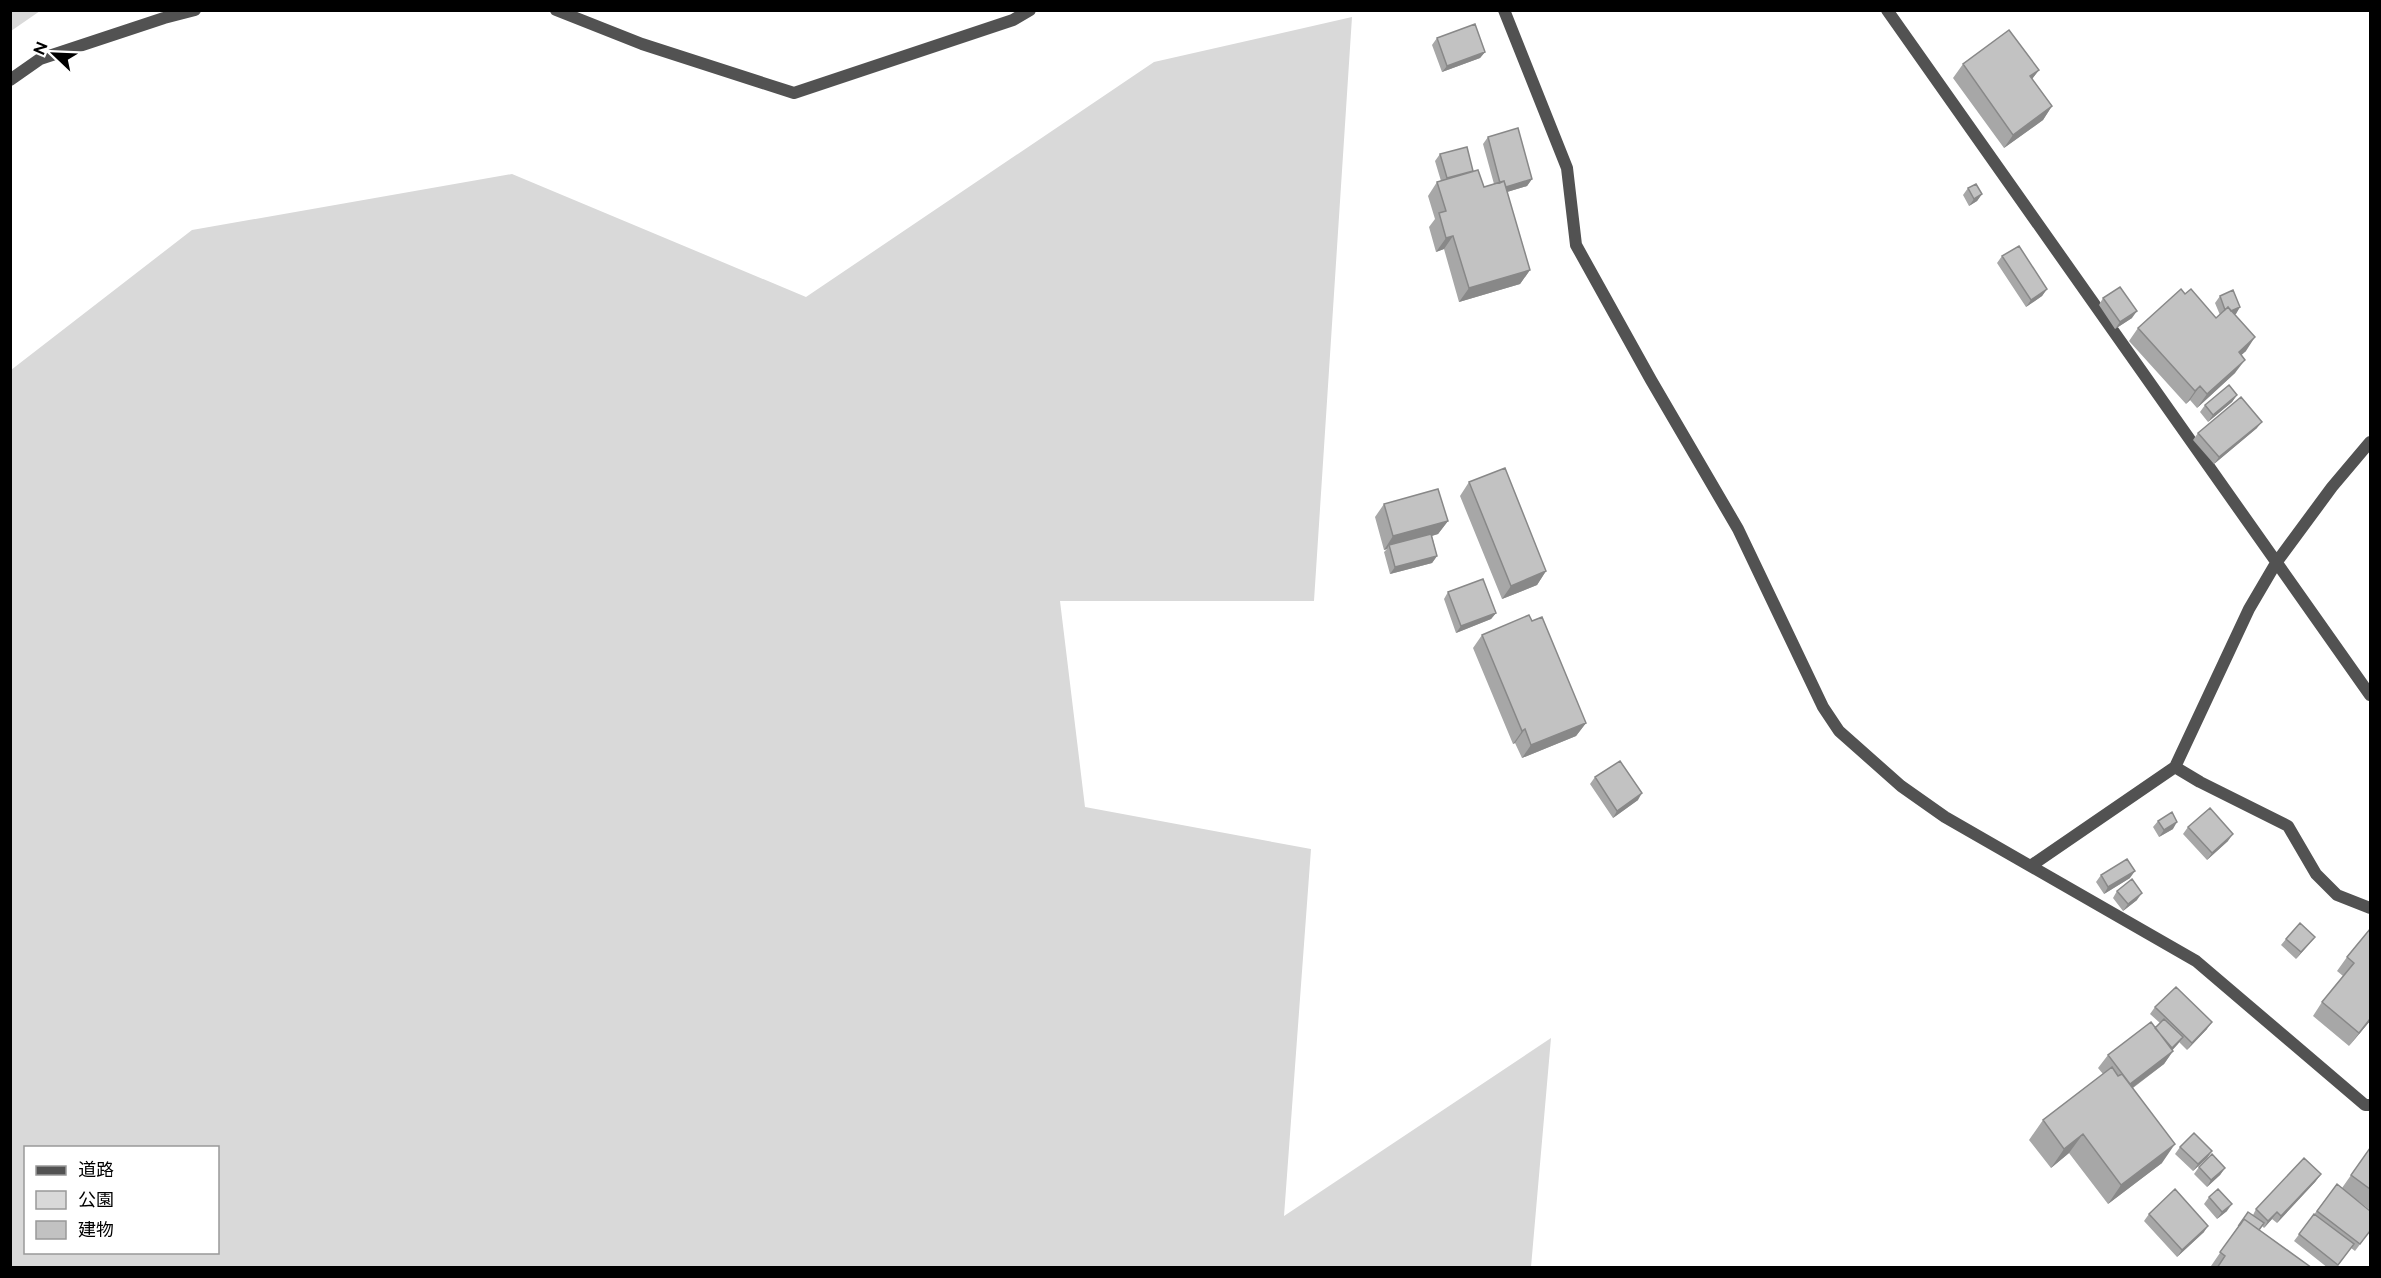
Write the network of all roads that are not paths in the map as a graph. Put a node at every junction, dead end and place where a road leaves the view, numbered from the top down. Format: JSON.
{"nodes":[{"id":1,"x":195,"y":10,"type":"edge"},
{"id":2,"x":556,"y":10,"type":"edge"},
{"id":3,"x":1030,"y":10,"type":"edge"},
{"id":4,"x":1887,"y":10,"type":"edge"},
{"id":5,"x":1508,"y":13,"type":"edge"},
{"id":6,"x":10,"y":80,"type":"edge"},
{"id":7,"x":2370,"y":442,"type":"edge"},
{"id":8,"x":2276,"y":563,"type":"junction"},
{"id":9,"x":2370,"y":695,"type":"edge"},
{"id":10,"x":2175,"y":767,"type":"junction"},
{"id":11,"x":2032,"y":865,"type":"junction"},
{"id":12,"x":2370,"y":908,"type":"edge"},
{"id":13,"x":2370,"y":1105,"type":"edge"}],
"edges":[{"from":1,"to":6,"type":"street"},
{"from":2,"to":3,"type":"street"},
{"from":4,"to":8,"type":"street"},
{"from":5,"to":11,"type":"street"},
{"from":7,"to":8,"type":"street"},
{"from":8,"to":9,"type":"street"},
{"from":8,"to":10,"type":"street"},
{"from":10,"to":11,"type":"street"},
{"from":10,"to":12,"type":"street"},
{"from":11,"to":13,"type":"street"}]}
